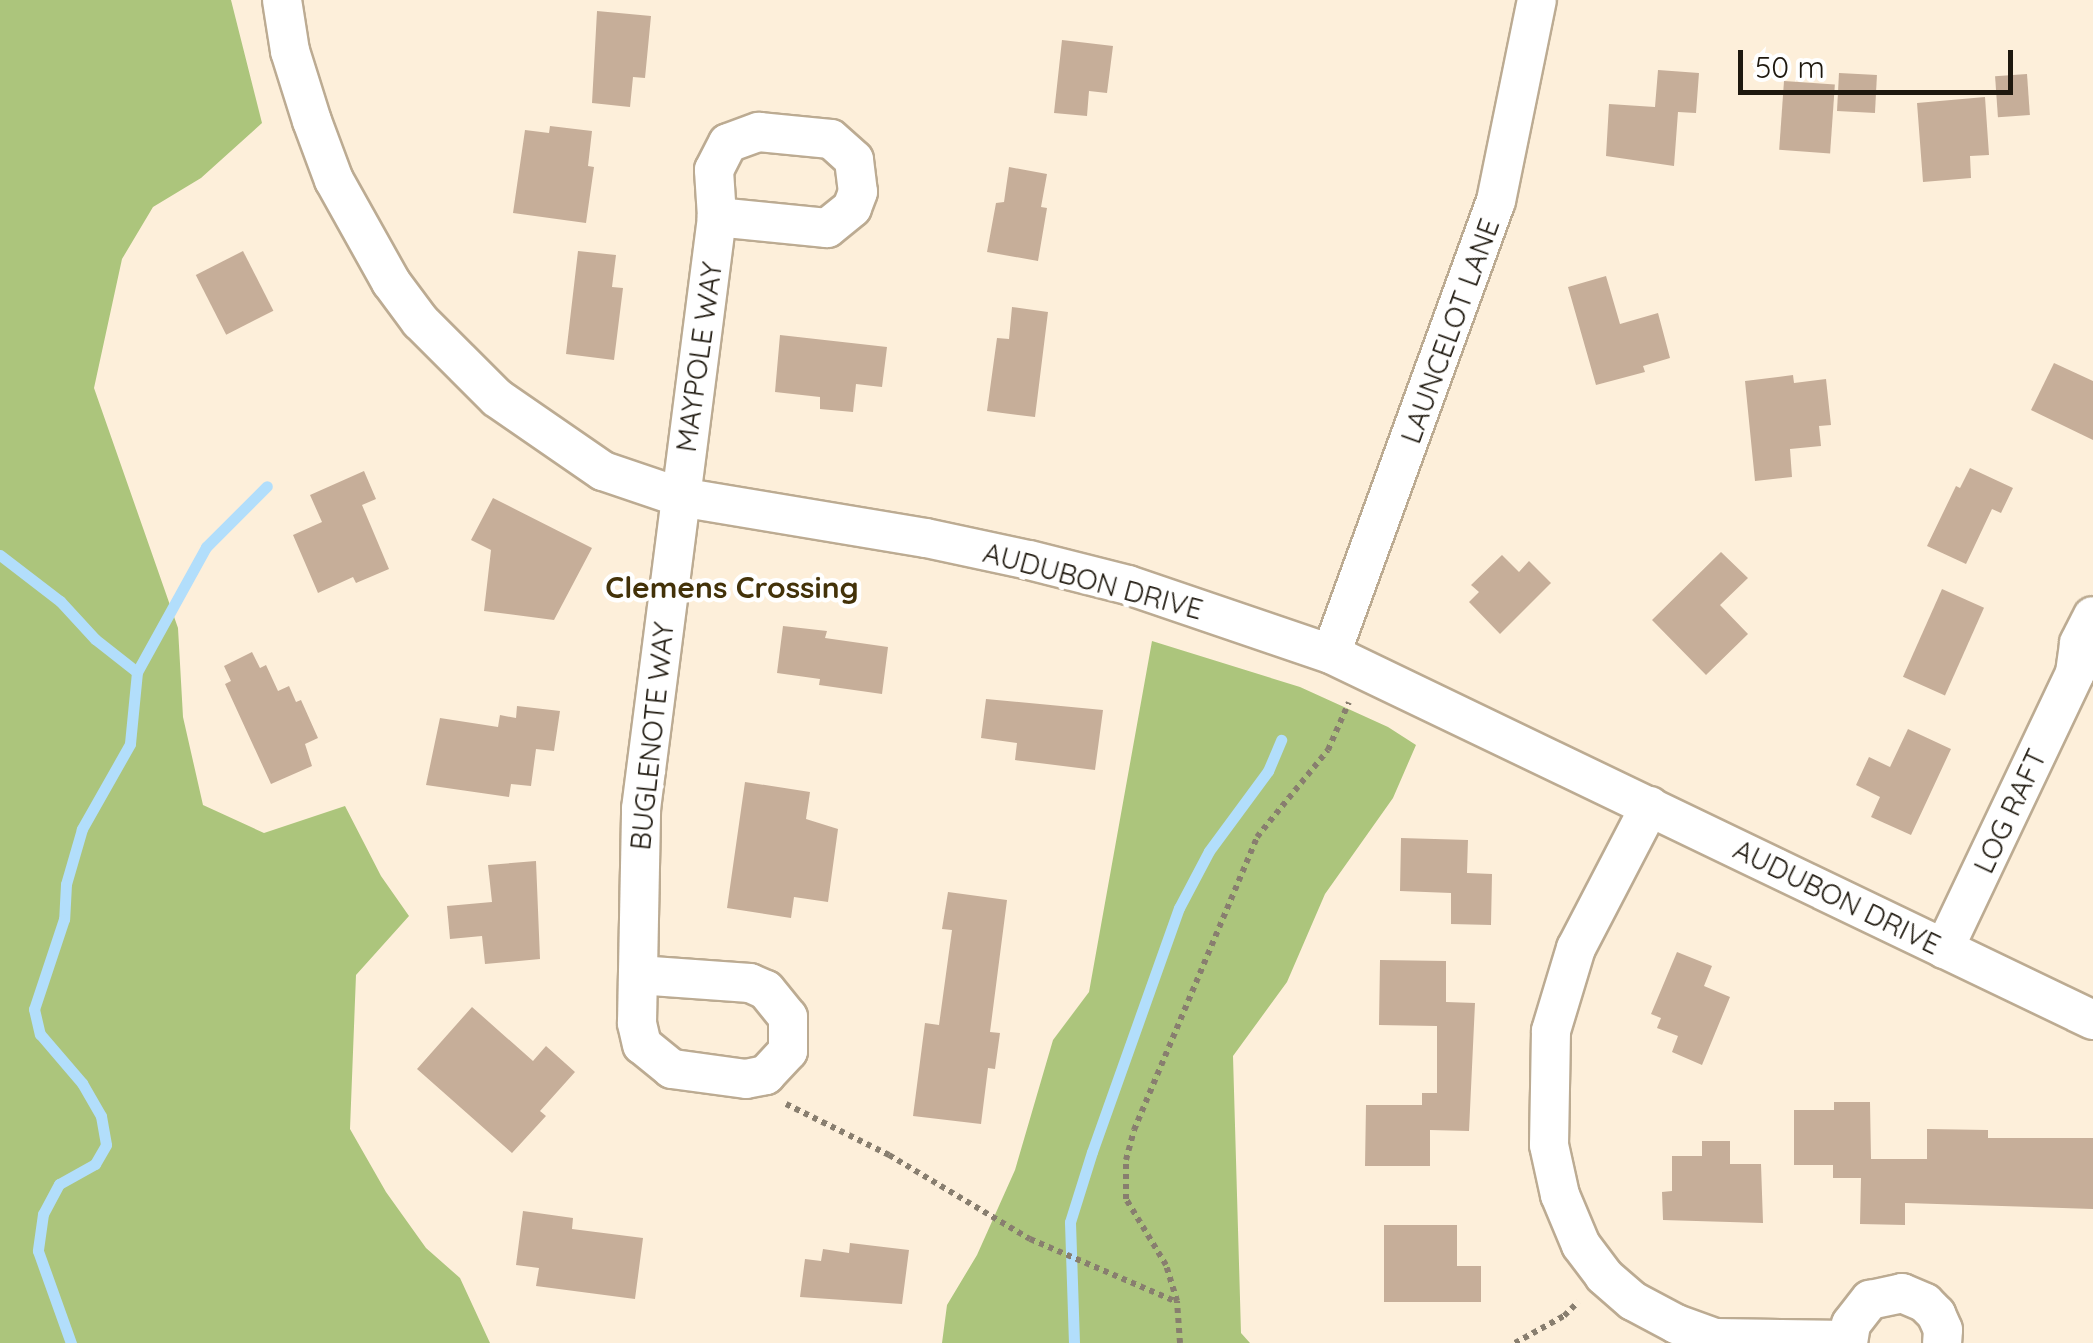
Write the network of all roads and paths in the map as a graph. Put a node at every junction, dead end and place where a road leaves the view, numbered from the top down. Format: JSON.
{"nodes":[{"id":1,"x":282,"y":0,"type":"edge"},
{"id":2,"x":1537,"y":0,"type":"edge"},
{"id":3,"x":717,"y":217,"type":"dead end"},
{"id":4,"x":680,"y":498,"type":"junction"},
{"id":5,"x":2093,"y":616,"type":"edge"},
{"id":6,"x":1331,"y":654,"type":"junction"},
{"id":7,"x":2084,"y":677,"type":"edge"},
{"id":8,"x":1650,"y":806,"type":"junction"},
{"id":9,"x":1944,"y":949,"type":"junction"},
{"id":10,"x":638,"y":975,"type":"junction"},
{"id":11,"x":2093,"y":1020,"type":"edge"},
{"id":12,"x":766,"y":1075,"type":"junction"},
{"id":13,"x":1604,"y":1276,"type":"junction"},
{"id":14,"x":1176,"y":1301,"type":"junction"},
{"id":15,"x":1848,"y":1342,"type":"edge"},
{"id":16,"x":1180,"y":1343,"type":"edge"},
{"id":17,"x":1515,"y":1343,"type":"edge"},
{"id":18,"x":1942,"y":1343,"type":"edge"}],
"edges":[{"from":1,"to":4,"type":"street","name":"AUDUBON DRIVE"},
{"from":2,"to":6,"type":"street","name":"LAUNCELOT LANE"},
{"from":3,"to":4,"type":"street","name":"MAYPOLE WAY"},
{"from":4,"to":6,"type":"street","name":"AUDUBON DRIVE"},
{"from":4,"to":10,"type":"street","name":"BUGLENOTE WAY"},
{"from":5,"to":7,"type":"street","name":"LOG RAFT"},
{"from":6,"to":8,"type":"street","name":"AUDUBON DRIVE"},
{"from":6,"to":14,"type":"path"},
{"from":7,"to":9,"type":"street","name":"LOG RAFT"},
{"from":8,"to":9,"type":"street","name":"AUDUBON DRIVE"},
{"from":8,"to":13,"type":"street"},
{"from":9,"to":11,"type":"street","name":"AUDUBON DRIVE"},
{"from":10,"to":12,"type":"street","name":"BUGLENOTE WAY"},
{"from":10,"to":12,"type":"street"},
{"from":12,"to":14,"type":"path"},
{"from":13,"to":15,"type":"street"},
{"from":13,"to":17,"type":"path"},
{"from":14,"to":16,"type":"path"},
{"from":15,"to":18,"type":"street"}]}
